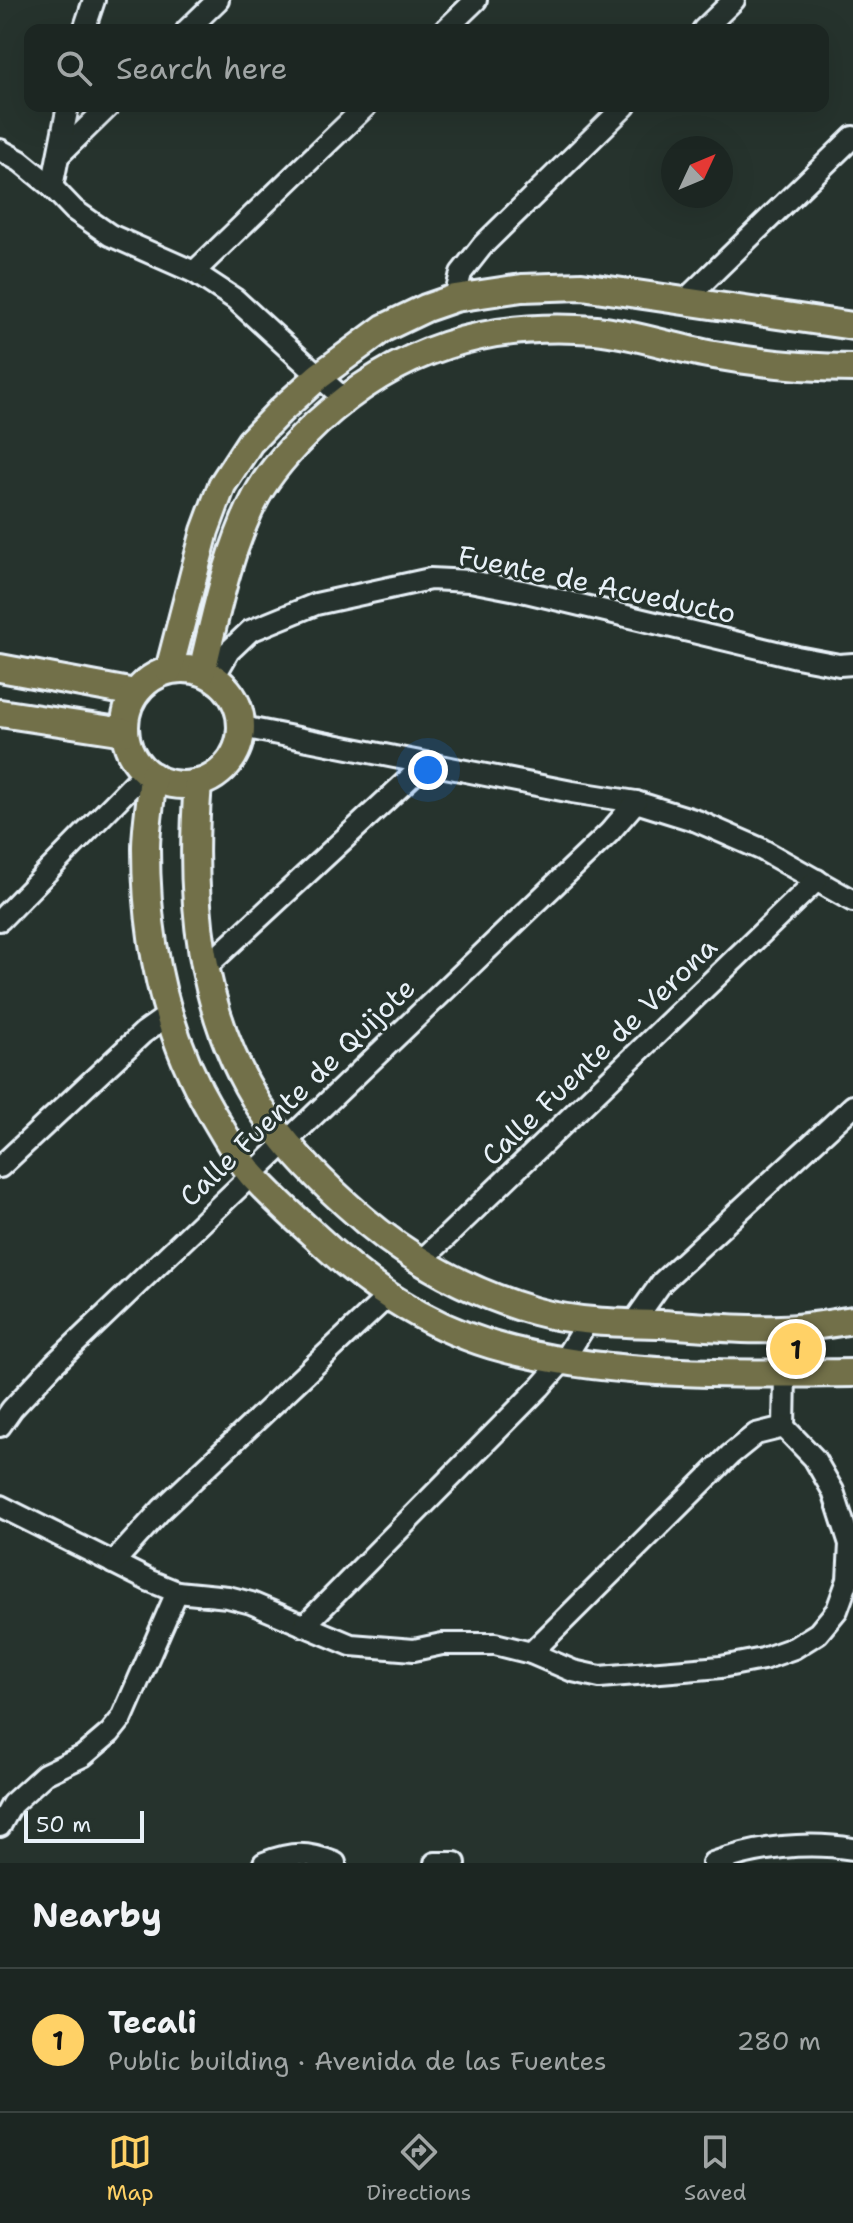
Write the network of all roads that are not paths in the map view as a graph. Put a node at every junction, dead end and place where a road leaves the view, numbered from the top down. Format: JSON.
{"nodes":[{"id":1,"x":94,"y":0,"type":"edge"},
{"id":2,"x":218,"y":0,"type":"edge"},
{"id":3,"x":476,"y":0,"type":"edge"},
{"id":4,"x":734,"y":0,"type":"edge"},
{"id":5,"x":86,"y":24,"type":"edge"},
{"id":6,"x":193,"y":24,"type":"edge"},
{"id":7,"x":451,"y":24,"type":"edge"},
{"id":8,"x":709,"y":24,"type":"edge"},
{"id":9,"x":67,"y":112,"type":"edge"},
{"id":10,"x":103,"y":112,"type":"edge"},
{"id":11,"x":360,"y":112,"type":"edge"},
{"id":12,"x":619,"y":112,"type":"edge"},
{"id":13,"x":853,"y":137,"type":"edge"},
{"id":14,"x":0,"y":150,"type":"edge"},
{"id":15,"x":59,"y":155,"type":"junction"},
{"id":16,"x":52,"y":187,"type":"junction"},
{"id":17,"x":194,"y":272,"type":"junction"},
{"id":18,"x":455,"y":298,"type":"junction"},
{"id":19,"x":684,"y":301,"type":"junction"},
{"id":20,"x":853,"y":326,"type":"edge"},
{"id":21,"x":852,"y":368,"type":"edge"},
{"id":22,"x":319,"y":376,"type":"junction"},
{"id":23,"x":344,"y":399,"type":"junction"},
{"id":24,"x":853,"y":664,"type":"edge"},
{"id":25,"x":0,"y":668,"type":"edge"},
{"id":26,"x":169,"y":670,"type":"junction"},
{"id":27,"x":208,"y":674,"type":"junction"},
{"id":28,"x":135,"y":693,"type":"junction"},
{"id":29,"x":0,"y":713,"type":"edge"},
{"id":30,"x":242,"y":727,"type":"junction"},
{"id":31,"x":125,"y":732,"type":"junction"},
{"id":32,"x":425,"y":764,"type":"junction"},
{"id":33,"x":149,"y":774,"type":"junction"},
{"id":34,"x":198,"y":783,"type":"junction"},
{"id":35,"x":636,"y":802,"type":"junction"},
{"id":36,"x":817,"y":880,"type":"junction"},
{"id":37,"x":853,"y":901,"type":"edge"},
{"id":38,"x":0,"y":920,"type":"edge"},
{"id":39,"x":205,"y":968,"type":"junction"},
{"id":40,"x":167,"y":1016,"type":"junction"},
{"id":41,"x":853,"y":1106,"type":"edge"},
{"id":42,"x":285,"y":1142,"type":"junction"},
{"id":43,"x":0,"y":1167,"type":"edge"},
{"id":44,"x":251,"y":1174,"type":"junction"},
{"id":45,"x":419,"y":1263,"type":"junction"},
{"id":46,"x":387,"y":1297,"type":"junction"},
{"id":47,"x":589,"y":1319,"type":"junction"},
{"id":48,"x":853,"y":1320,"type":"edge"},
{"id":49,"x":633,"y":1323,"type":"junction"},
{"id":50,"x":563,"y":1361,"type":"junction"},
{"id":51,"x":853,"y":1373,"type":"edge"},
{"id":52,"x":785,"y":1374,"type":"junction"},
{"id":53,"x":0,"y":1426,"type":"edge"},
{"id":54,"x":784,"y":1427,"type":"junction"},
{"id":55,"x":0,"y":1506,"type":"edge"},
{"id":56,"x":847,"y":1510,"type":"edge"},
{"id":57,"x":113,"y":1563,"type":"junction"},
{"id":58,"x":177,"y":1592,"type":"junction"},
{"id":59,"x":304,"y":1626,"type":"junction"},
{"id":60,"x":531,"y":1653,"type":"junction"},
{"id":61,"x":0,"y":1826,"type":"edge"},
{"id":62,"x":853,"y":1849,"type":"edge"},
{"id":63,"x":264,"y":1863,"type":"edge"},
{"id":64,"x":335,"y":1863,"type":"edge"},
{"id":65,"x":435,"y":1863,"type":"edge"},
{"id":66,"x":455,"y":1863,"type":"edge"},
{"id":67,"x":713,"y":1863,"type":"edge"}],
"edges":[{"from":1,"to":5,"type":"street"},
{"from":2,"to":6,"type":"street"},
{"from":3,"to":7,"type":"street"},
{"from":4,"to":8,"type":"street"},
{"from":9,"to":15,"type":"street"},
{"from":10,"to":15,"type":"street"},
{"from":11,"to":17,"type":"street"},
{"from":12,"to":18,"type":"street"},
{"from":13,"to":19,"type":"street"},
{"from":14,"to":16,"type":"street"},
{"from":15,"to":16,"type":"street"},
{"from":16,"to":17,"type":"street"},
{"from":17,"to":22,"type":"street"},
{"from":18,"to":19,"type":"main road"},
{"from":18,"to":22,"type":"main road"},
{"from":19,"to":20,"type":"main road"},
{"from":21,"to":23,"type":"main road"},
{"from":22,"to":23,"type":"street"},
{"from":22,"to":26,"type":"main road"},
{"from":23,"to":27,"type":"main road"},
{"from":24,"to":27,"type":"street","name":"Fuente de Acueducto"},
{"from":25,"to":28,"type":"main road"},
{"from":26,"to":27,"type":"main road"},
{"from":26,"to":28,"type":"main road"},
{"from":27,"to":30,"type":"main road"},
{"from":28,"to":31,"type":"main road"},
{"from":29,"to":31,"type":"main road"},
{"from":30,"to":32,"type":"street"},
{"from":30,"to":34,"type":"main road"},
{"from":31,"to":33,"type":"main road"},
{"from":32,"to":35,"type":"street"},
{"from":32,"to":39,"type":"street"},
{"from":33,"to":34,"type":"main road"},
{"from":33,"to":38,"type":"street"},
{"from":33,"to":40,"type":"main road"},
{"from":34,"to":39,"type":"main road"},
{"from":35,"to":36,"type":"street"},
{"from":35,"to":42,"type":"street","name":"Calle Fuente de Quijote"},
{"from":36,"to":37,"type":"street"},
{"from":36,"to":45,"type":"street","name":"Calle Fuente de Verona"},
{"from":39,"to":42,"type":"main road"},
{"from":40,"to":43,"type":"street"},
{"from":40,"to":44,"type":"main road"},
{"from":41,"to":49,"type":"street"},
{"from":42,"to":44,"type":"street","name":"Calle Fuente de Quijote"},
{"from":42,"to":45,"type":"main road"},
{"from":44,"to":46,"type":"main road"},
{"from":44,"to":53,"type":"street","name":"Calle Fuente de Quijote"},
{"from":45,"to":47,"type":"main road"},
{"from":46,"to":50,"type":"main road"},
{"from":46,"to":57,"type":"street"},
{"from":47,"to":49,"type":"main road"},
{"from":47,"to":50,"type":"street"},
{"from":48,"to":49,"type":"main road"},
{"from":50,"to":52,"type":"main road"},
{"from":50,"to":59,"type":"street"},
{"from":51,"to":52,"type":"main road"},
{"from":52,"to":54,"type":"street"},
{"from":54,"to":56,"type":"street"},
{"from":54,"to":60,"type":"street"},
{"from":55,"to":57,"type":"street"},
{"from":56,"to":60,"type":"street"},
{"from":57,"to":58,"type":"street"},
{"from":58,"to":59,"type":"street"},
{"from":58,"to":61,"type":"street"},
{"from":59,"to":60,"type":"street"},
{"from":62,"to":67,"type":"street"},
{"from":63,"to":64,"type":"street"},
{"from":65,"to":66,"type":"street"}]}
